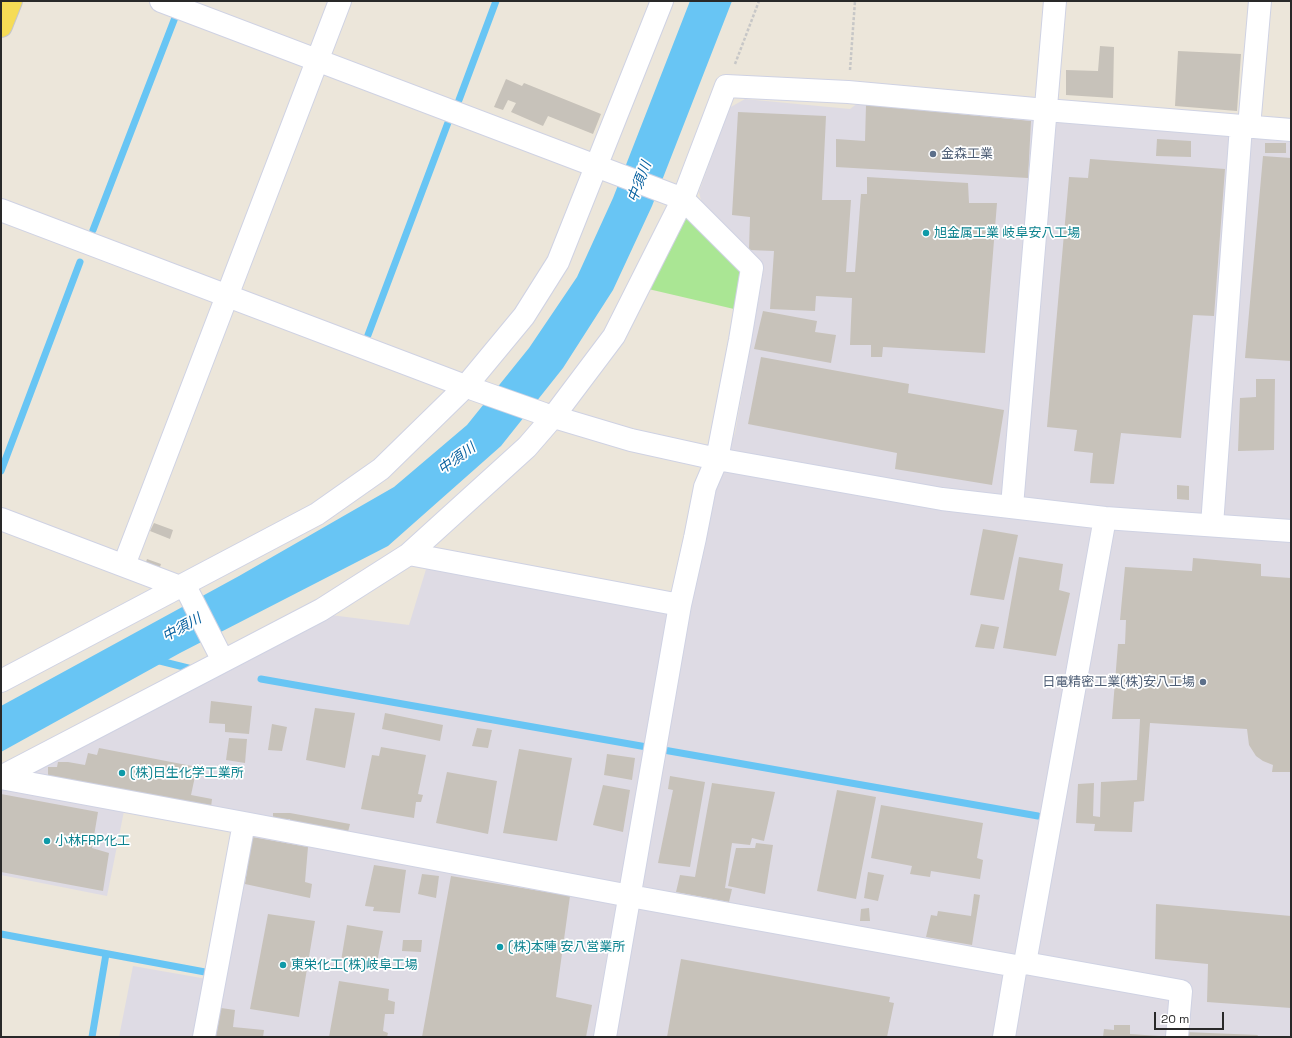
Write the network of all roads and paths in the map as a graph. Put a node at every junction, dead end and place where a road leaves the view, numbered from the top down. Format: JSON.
{"nodes":[{"id":1,"x":11,"y":1,"type":"edge"},
{"id":2,"x":161,"y":1,"type":"edge"},
{"id":3,"x":340,"y":1,"type":"edge"},
{"id":4,"x":662,"y":1,"type":"edge"},
{"id":5,"x":759,"y":1,"type":"edge"},
{"id":6,"x":855,"y":1,"type":"edge"},
{"id":7,"x":1055,"y":1,"type":"edge"},
{"id":8,"x":1260,"y":1,"type":"edge"},
{"id":9,"x":1,"y":26,"type":"edge"},
{"id":10,"x":318,"y":61,"type":"junction"},
{"id":11,"x":726,"y":86,"type":"junction"},
{"id":12,"x":848,"y":92,"type":"junction"},
{"id":13,"x":1046,"y":110,"type":"junction"},
{"id":14,"x":1245,"y":126,"type":"junction"},
{"id":15,"x":1291,"y":130,"type":"edge"},
{"id":16,"x":604,"y":169,"type":"junction"},
{"id":17,"x":678,"y":197,"type":"junction"},
{"id":18,"x":1,"y":210,"type":"edge"},
{"id":19,"x":228,"y":296,"type":"junction"},
{"id":20,"x":470,"y":388,"type":"junction"},
{"id":21,"x":549,"y":416,"type":"junction"},
{"id":22,"x":717,"y":459,"type":"junction"},
{"id":23,"x":1012,"y":506,"type":"junction"},
{"id":24,"x":1105,"y":518,"type":"junction"},
{"id":25,"x":1,"y":519,"type":"edge"},
{"id":26,"x":1212,"y":525,"type":"junction"},
{"id":27,"x":1291,"y":531,"type":"edge"},
{"id":28,"x":409,"y":554,"type":"junction"},
{"id":29,"x":124,"y":565,"type":"junction"},
{"id":30,"x":184,"y":589,"type":"junction"},
{"id":31,"x":680,"y":605,"type":"junction"},
{"id":32,"x":219,"y":653,"type":"dead end"},
{"id":33,"x":1,"y":681,"type":"edge"},
{"id":34,"x":1,"y":778,"type":"edge"},
{"id":35,"x":244,"y":823,"type":"junction"},
{"id":36,"x":630,"y":896,"type":"junction"},
{"id":37,"x":1020,"y":964,"type":"junction"},
{"id":38,"x":204,"y":1037,"type":"edge"},
{"id":39,"x":605,"y":1037,"type":"edge"},
{"id":40,"x":1004,"y":1037,"type":"edge"},
{"id":41,"x":1177,"y":1037,"type":"edge"}],
"edges":[{"from":1,"to":9,"type":"main road"},
{"from":2,"to":10,"type":"street"},
{"from":3,"to":10,"type":"street"},
{"from":4,"to":16,"type":"street"},
{"from":5,"to":11,"type":"path"},
{"from":6,"to":12,"type":"path"},
{"from":7,"to":13,"type":"street"},
{"from":8,"to":14,"type":"street"},
{"from":10,"to":16,"type":"street"},
{"from":10,"to":19,"type":"street"},
{"from":11,"to":12,"type":"street"},
{"from":11,"to":17,"type":"street"},
{"from":12,"to":13,"type":"street"},
{"from":13,"to":14,"type":"street"},
{"from":13,"to":23,"type":"street"},
{"from":14,"to":15,"type":"street"},
{"from":14,"to":26,"type":"street"},
{"from":16,"to":17,"type":"street"},
{"from":16,"to":20,"type":"street"},
{"from":17,"to":21,"type":"street"},
{"from":17,"to":22,"type":"street"},
{"from":18,"to":19,"type":"street"},
{"from":19,"to":20,"type":"street"},
{"from":19,"to":29,"type":"street"},
{"from":20,"to":21,"type":"street"},
{"from":20,"to":30,"type":"street"},
{"from":21,"to":22,"type":"street"},
{"from":21,"to":28,"type":"street"},
{"from":22,"to":23,"type":"street"},
{"from":22,"to":31,"type":"street"},
{"from":23,"to":24,"type":"street"},
{"from":24,"to":26,"type":"street"},
{"from":24,"to":37,"type":"street"},
{"from":25,"to":29,"type":"street"},
{"from":26,"to":27,"type":"street"},
{"from":28,"to":31,"type":"street"},
{"from":28,"to":34,"type":"street"},
{"from":29,"to":30,"type":"street"},
{"from":30,"to":32,"type":"street"},
{"from":30,"to":33,"type":"street"},
{"from":31,"to":36,"type":"street"},
{"from":34,"to":35,"type":"street"},
{"from":35,"to":36,"type":"street"},
{"from":35,"to":38,"type":"street"},
{"from":36,"to":37,"type":"street"},
{"from":36,"to":39,"type":"street"},
{"from":37,"to":40,"type":"street"},
{"from":37,"to":41,"type":"street"}]}
